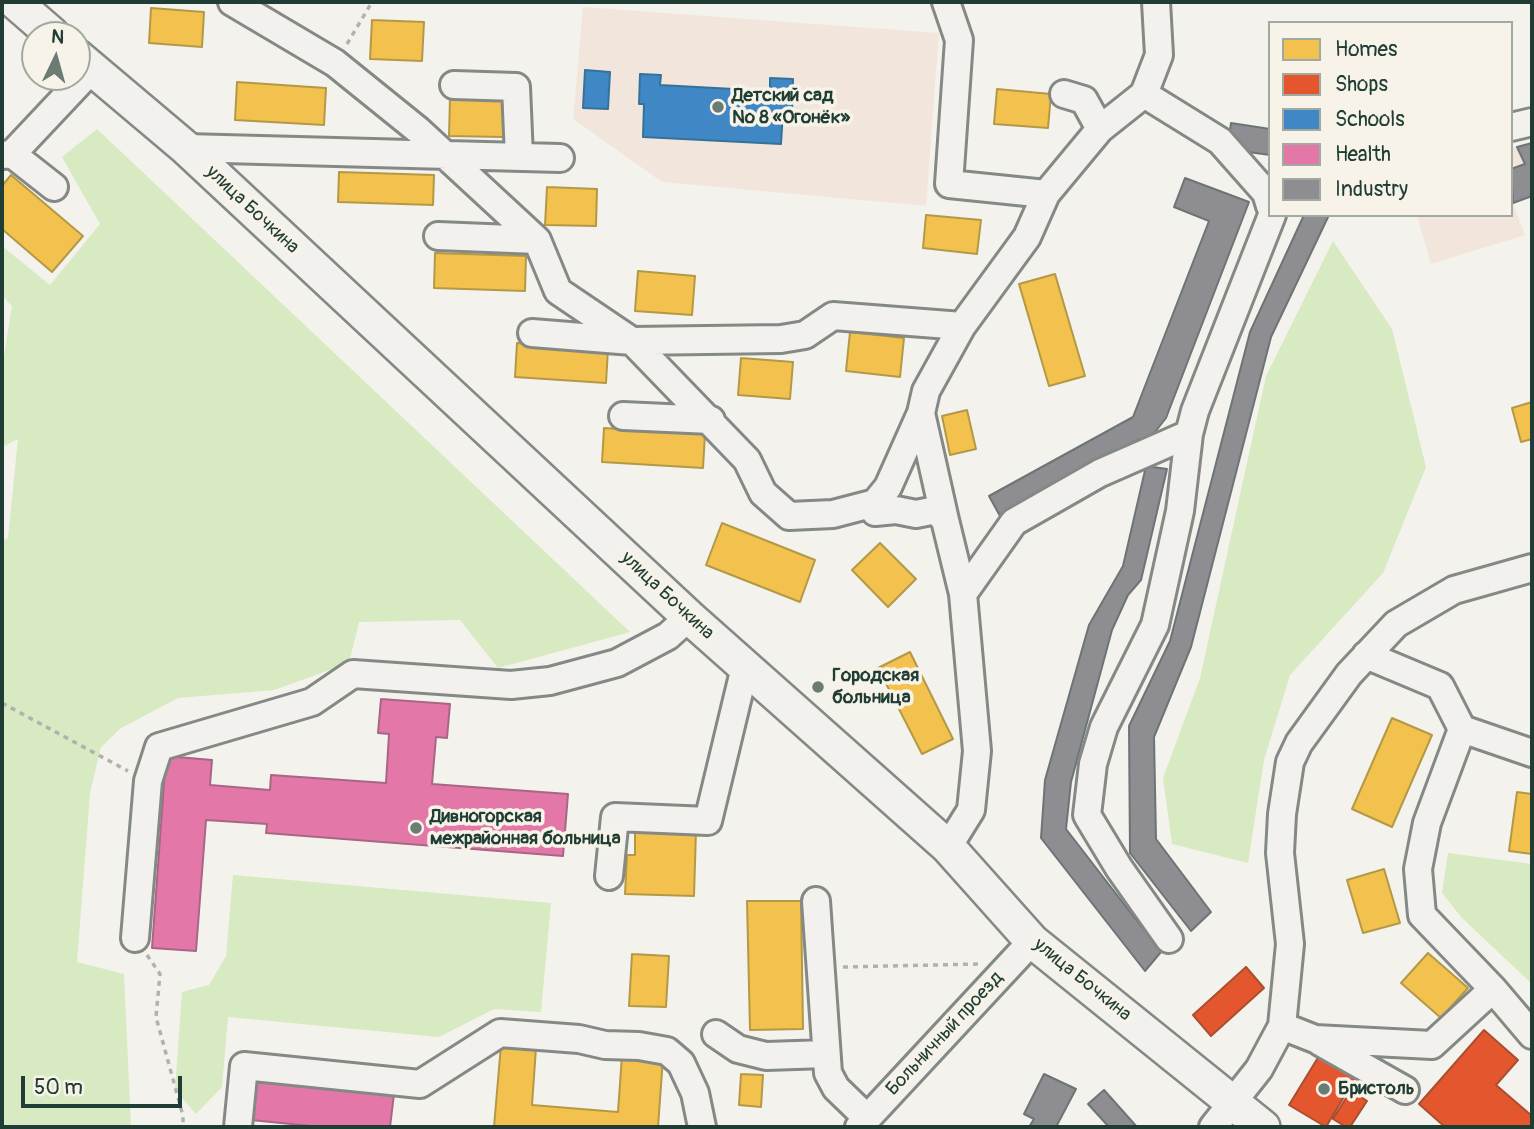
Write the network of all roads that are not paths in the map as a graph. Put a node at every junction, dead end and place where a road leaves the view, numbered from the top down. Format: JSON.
{"nodes":[{"id":1,"x":15,"y":2,"type":"edge"},
{"id":2,"x":232,"y":2,"type":"edge"},
{"id":3,"x":946,"y":2,"type":"edge"},
{"id":4,"x":1156,"y":2,"type":"edge"},
{"id":5,"x":37,"y":21,"type":"edge"},
{"id":6,"x":91,"y":67,"type":"edge"},
{"id":7,"x":454,"y":85,"type":"dead end"},
{"id":8,"x":61,"y":91,"type":"edge"},
{"id":9,"x":1064,"y":94,"type":"dead end"},
{"id":10,"x":1144,"y":94,"type":"junction"},
{"id":11,"x":1532,"y":122,"type":"edge"},
{"id":12,"x":1513,"y":127,"type":"edge"},
{"id":13,"x":1100,"y":129,"type":"junction"},
{"id":14,"x":186,"y":148,"type":"junction"},
{"id":15,"x":7,"y":155,"type":"edge"},
{"id":16,"x":445,"y":157,"type":"junction"},
{"id":17,"x":519,"y":157,"type":"junction"},
{"id":18,"x":559,"y":158,"type":"dead end"},
{"id":19,"x":54,"y":187,"type":"dead end"},
{"id":20,"x":1046,"y":194,"type":"junction"},
{"id":21,"x":1268,"y":200,"type":"edge"},
{"id":22,"x":1271,"y":217,"type":"edge"},
{"id":23,"x":438,"y":236,"type":"dead end"},
{"id":24,"x":537,"y":240,"type":"junction"},
{"id":25,"x":962,"y":326,"type":"junction"},
{"id":26,"x":532,"y":333,"type":"dead end"},
{"id":27,"x":632,"y":341,"type":"junction"},
{"id":28,"x":921,"y":413,"type":"junction"},
{"id":29,"x":622,"y":416,"type":"dead end"},
{"id":30,"x":710,"y":420,"type":"junction"},
{"id":31,"x":1189,"y":435,"type":"junction"},
{"id":32,"x":875,"y":503,"type":"junction"},
{"id":33,"x":945,"y":520,"type":"junction"},
{"id":34,"x":1532,"y":568,"type":"edge"},
{"id":35,"x":963,"y":594,"type":"junction"},
{"id":36,"x":689,"y":617,"type":"junction"},
{"id":37,"x":1366,"y":655,"type":"junction"},
{"id":38,"x":745,"y":667,"type":"junction"},
{"id":39,"x":1462,"y":729,"type":"junction"},
{"id":40,"x":1532,"y":753,"type":"edge"},
{"id":41,"x":948,"y":847,"type":"junction"},
{"id":42,"x":609,"y":876,"type":"dead end"},
{"id":43,"x":816,"y":901,"type":"dead end"},
{"id":44,"x":135,"y":938,"type":"dead end"},
{"id":45,"x":1169,"y":939,"type":"dead end"},
{"id":46,"x":1022,"y":952,"type":"junction"},
{"id":47,"x":1493,"y":989,"type":"junction"},
{"id":48,"x":1282,"y":1026,"type":"junction"},
{"id":49,"x":716,"y":1034,"type":"dead end"},
{"id":50,"x":1532,"y":1035,"type":"edge"},
{"id":51,"x":1315,"y":1039,"type":"junction"},
{"id":52,"x":826,"y":1054,"type":"junction"},
{"id":53,"x":1405,"y":1090,"type":"dead end"},
{"id":54,"x":1222,"y":1114,"type":"edge"},
{"id":55,"x":863,"y":1122,"type":"edge"},
{"id":56,"x":238,"y":1127,"type":"edge"},
{"id":57,"x":702,"y":1127,"type":"edge"},
{"id":58,"x":1263,"y":1127,"type":"edge"}],
"edges":[{"from":1,"to":5,"type":"main road"},
{"from":2,"to":16,"type":"street"},
{"from":3,"to":20,"type":"street"},
{"from":4,"to":10,"type":"street"},
{"from":6,"to":14,"type":"main road","name":"улица Бочкина"},
{"from":7,"to":17,"type":"street"},
{"from":8,"to":15,"type":"street"},
{"from":9,"to":13,"type":"street"},
{"from":10,"to":13,"type":"street"},
{"from":10,"to":21,"type":"street"},
{"from":11,"to":12,"type":"street"},
{"from":13,"to":20,"type":"street"},
{"from":14,"to":16,"type":"street"},
{"from":14,"to":36,"type":"main road","name":"улица Бочкина"},
{"from":15,"to":19,"type":"street"},
{"from":16,"to":17,"type":"street"},
{"from":16,"to":24,"type":"street"},
{"from":17,"to":18,"type":"street"},
{"from":20,"to":25,"type":"street"},
{"from":22,"to":31,"type":"street"},
{"from":23,"to":24,"type":"street"},
{"from":24,"to":27,"type":"street"},
{"from":25,"to":27,"type":"street"},
{"from":25,"to":28,"type":"street"},
{"from":26,"to":27,"type":"street"},
{"from":27,"to":30,"type":"street"},
{"from":28,"to":32,"type":"street"},
{"from":28,"to":33,"type":"street"},
{"from":29,"to":30,"type":"street"},
{"from":30,"to":32,"type":"street"},
{"from":31,"to":35,"type":"street"},
{"from":31,"to":45,"type":"street"},
{"from":32,"to":33,"type":"street"},
{"from":33,"to":35,"type":"street"},
{"from":34,"to":37,"type":"street"},
{"from":35,"to":41,"type":"street"},
{"from":36,"to":38,"type":"main road","name":"улица Бочкина"},
{"from":36,"to":44,"type":"street"},
{"from":37,"to":39,"type":"street"},
{"from":37,"to":48,"type":"street"},
{"from":38,"to":41,"type":"main road","name":"улица Бочкина"},
{"from":38,"to":42,"type":"street"},
{"from":39,"to":40,"type":"street"},
{"from":39,"to":47,"type":"street"},
{"from":41,"to":46,"type":"main road","name":"улица Бочкина"},
{"from":43,"to":52,"type":"street"},
{"from":46,"to":54,"type":"main road","name":"улица Бочкина"},
{"from":46,"to":55,"type":"street","name":"Больничный проезд"},
{"from":47,"to":50,"type":"street"},
{"from":47,"to":51,"type":"street"},
{"from":48,"to":51,"type":"street"},
{"from":48,"to":54,"type":"street"},
{"from":49,"to":52,"type":"street"},
{"from":51,"to":53,"type":"street"},
{"from":52,"to":55,"type":"street"},
{"from":54,"to":58,"type":"main road","name":"улица Бочкина"},
{"from":56,"to":57,"type":"street"}]}
